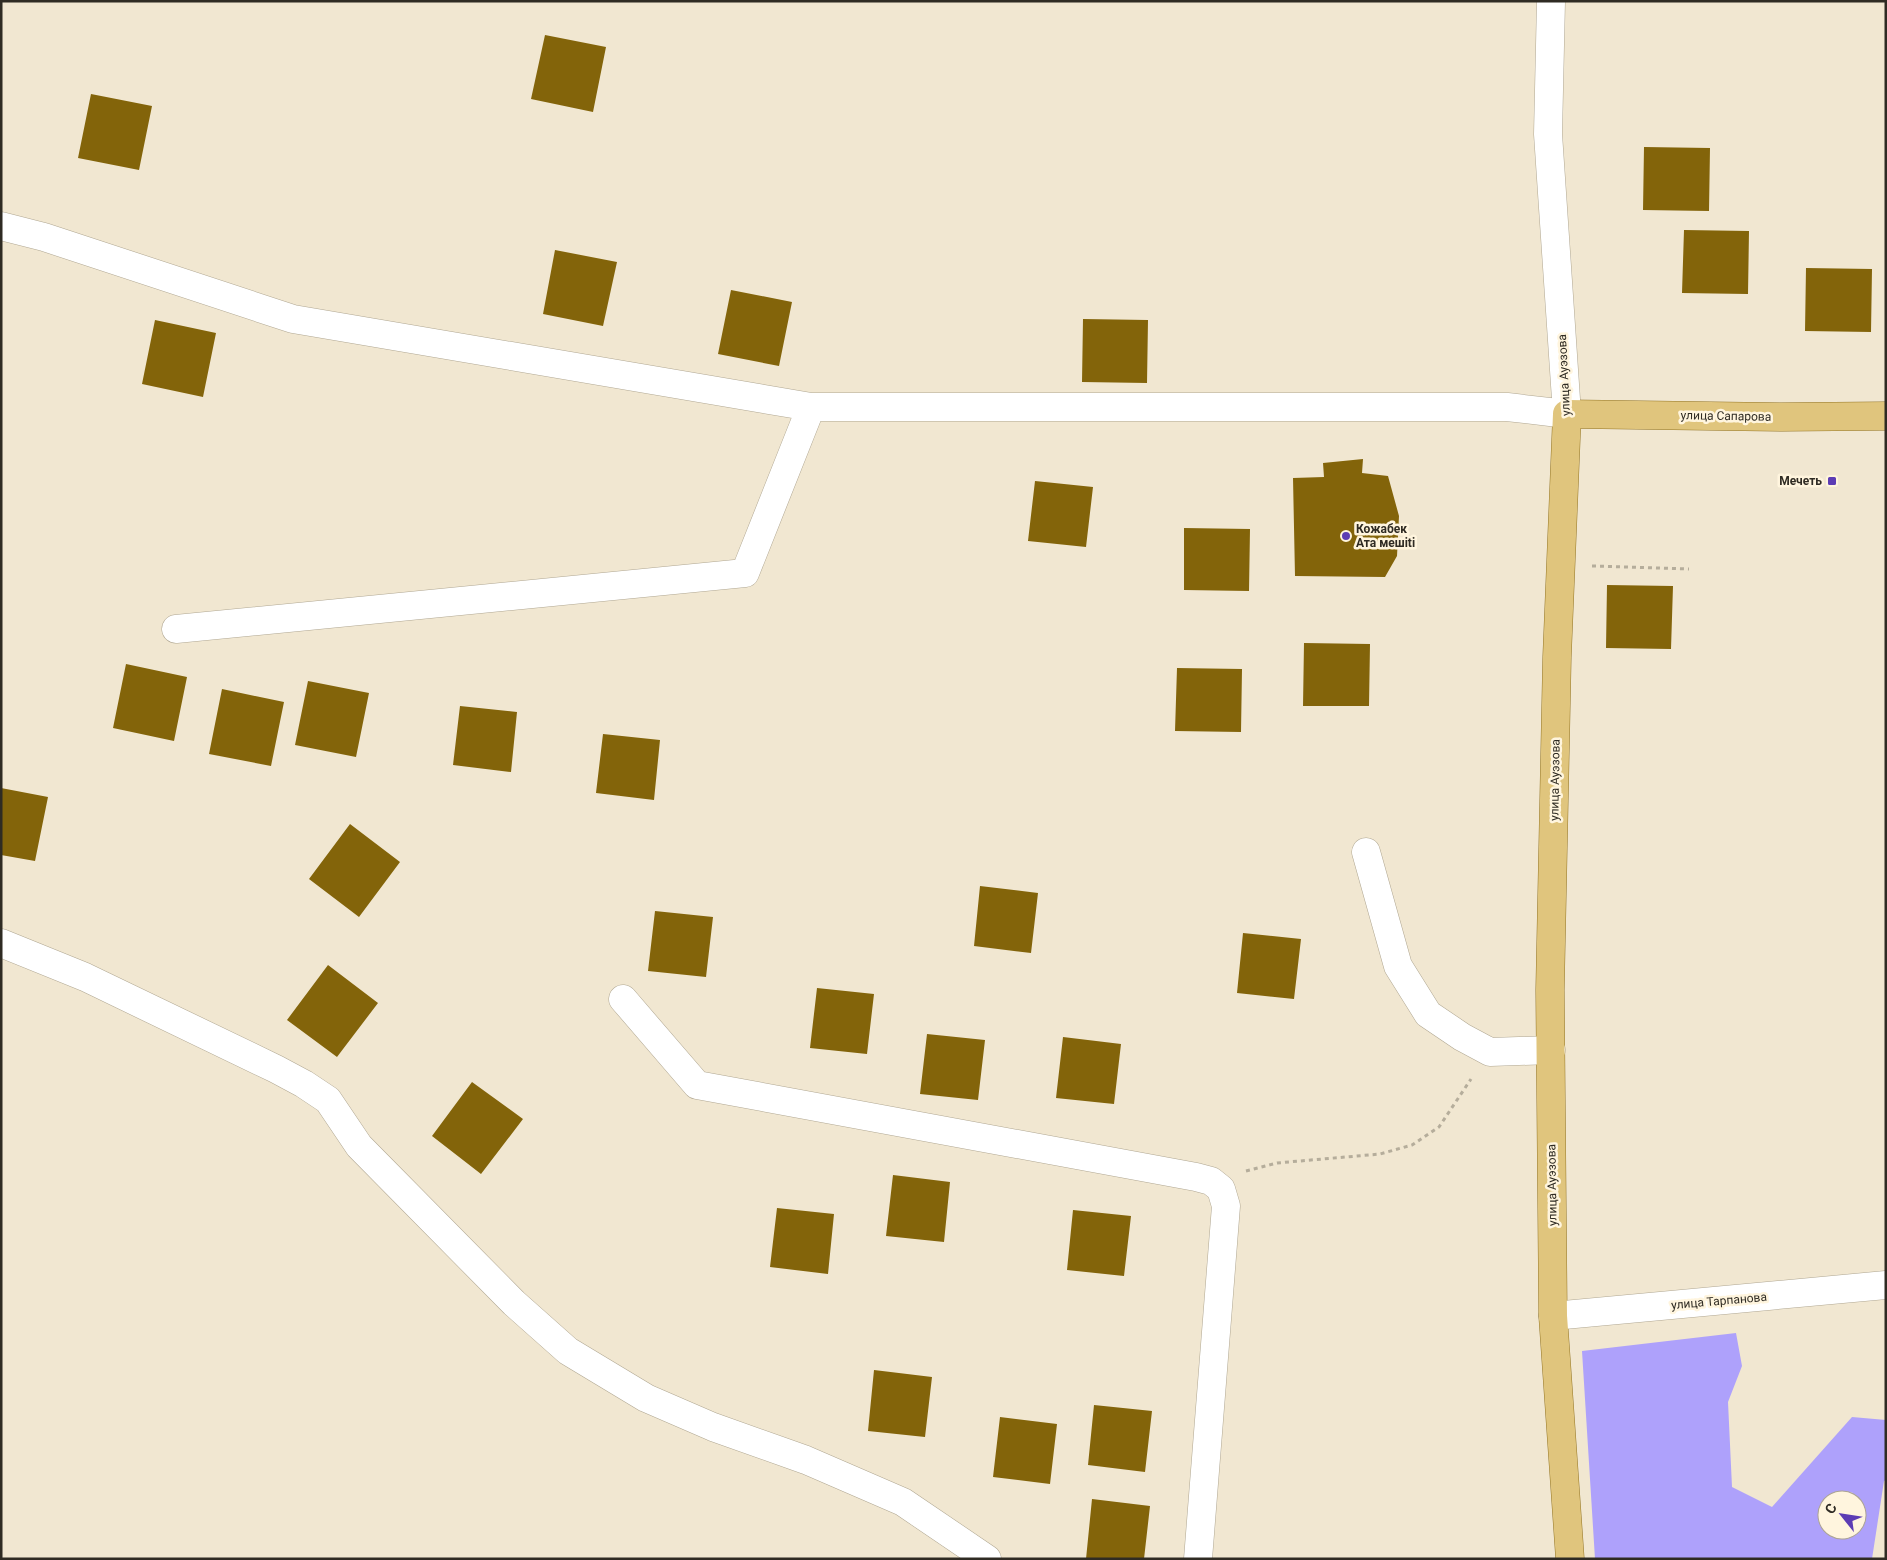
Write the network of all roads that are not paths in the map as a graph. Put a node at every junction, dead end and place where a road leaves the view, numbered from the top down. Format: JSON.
{"nodes":[{"id":1,"x":1551,"y":1,"type":"edge"},
{"id":2,"x":1,"y":226,"type":"edge"},
{"id":3,"x":811,"y":406,"type":"junction"},
{"id":4,"x":1567,"y":414,"type":"junction"},
{"id":5,"x":1886,"y":416,"type":"edge"},
{"id":6,"x":176,"y":629,"type":"dead end"},
{"id":7,"x":1366,"y":852,"type":"dead end"},
{"id":8,"x":1,"y":943,"type":"edge"},
{"id":9,"x":623,"y":999,"type":"dead end"},
{"id":10,"x":1551,"y":1050,"type":"junction"},
{"id":11,"x":1886,"y":1285,"type":"edge"},
{"id":12,"x":1553,"y":1316,"type":"junction"},
{"id":13,"x":987,"y":1559,"type":"edge"},
{"id":14,"x":1198,"y":1559,"type":"edge"},
{"id":15,"x":1570,"y":1559,"type":"edge"}],
"edges":[{"from":1,"to":4,"type":"street","name":"улица Ауэзова"},
{"from":2,"to":3,"type":"street"},
{"from":3,"to":4,"type":"street"},
{"from":3,"to":6,"type":"street"},
{"from":4,"to":5,"type":"main road","name":"улица Сапарова"},
{"from":4,"to":10,"type":"main road","name":"улица Ауэзова"},
{"from":7,"to":10,"type":"street"},
{"from":8,"to":13,"type":"street"},
{"from":9,"to":14,"type":"street"},
{"from":10,"to":12,"type":"main road","name":"улица Ауэзова"},
{"from":11,"to":12,"type":"street","name":"улица Тарпанова"},
{"from":12,"to":15,"type":"main road","name":"улица Ауэзова"}]}
